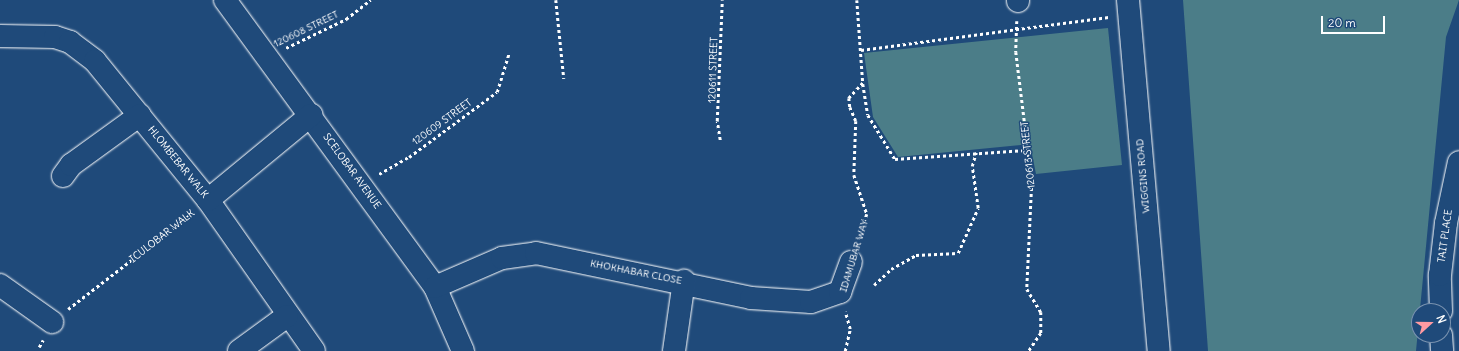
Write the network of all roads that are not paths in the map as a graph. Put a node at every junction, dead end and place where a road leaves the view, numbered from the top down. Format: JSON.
{"nodes":[{"id":1,"x":225,"y":0,"type":"edge"},
{"id":2,"x":1128,"y":8,"type":"edge"},
{"id":3,"x":0,"y":36,"type":"edge"},
{"id":4,"x":140,"y":115,"type":"junction"},
{"id":5,"x":311,"y":115,"type":"junction"},
{"id":6,"x":1459,"y":162,"type":"edge"},
{"id":7,"x":63,"y":176,"type":"dead end"},
{"id":8,"x":208,"y":200,"type":"junction"},
{"id":9,"x":851,"y":262,"type":"road end"},
{"id":10,"x":684,"y":281,"type":"junction"},
{"id":11,"x":0,"y":285,"type":"edge"},
{"id":12,"x":435,"y":287,"type":"junction"},
{"id":13,"x":840,"y":292,"type":"joint"},
{"id":14,"x":1441,"y":303,"type":"edge"},
{"id":15,"x":287,"y":316,"type":"junction"},
{"id":16,"x":52,"y":322,"type":"road end"},
{"id":17,"x":239,"y":351,"type":"edge"},
{"id":18,"x":314,"y":351,"type":"edge"},
{"id":19,"x":463,"y":351,"type":"edge"},
{"id":20,"x":674,"y":351,"type":"edge"},
{"id":21,"x":1159,"y":351,"type":"edge"}],
"edges":[{"from":1,"to":5,"type":"street","name":"SCELOBAR AVENUE"},
{"from":2,"to":21,"type":"street","name":"WIGGINS ROAD"},
{"from":3,"to":4,"type":"street","name":"HLOMBEBAR WALK"},
{"from":4,"to":7,"type":"street"},
{"from":4,"to":8,"type":"street","name":"HLOMBEBAR WALK"},
{"from":5,"to":8,"type":"street"},
{"from":5,"to":12,"type":"street","name":"SCELOBAR AVENUE"},
{"from":6,"to":14,"type":"street","name":"TAIT PLACE"},
{"from":8,"to":15,"type":"street","name":"HLOMBEBAR WALK"},
{"from":9,"to":13,"type":"street","name":"IDAMUBAR WAY"},
{"from":10,"to":12,"type":"street","name":"KHOKHABAR CLOSE"},
{"from":10,"to":13,"type":"street","name":"KHOKHABAR CLOSE"},
{"from":10,"to":20,"type":"street"},
{"from":11,"to":16,"type":"street"},
{"from":12,"to":19,"type":"street","name":"SCELOBAR AVENUE"},
{"from":15,"to":17,"type":"street"},
{"from":15,"to":18,"type":"street","name":"HLOMBEBAR WALK"}]}
